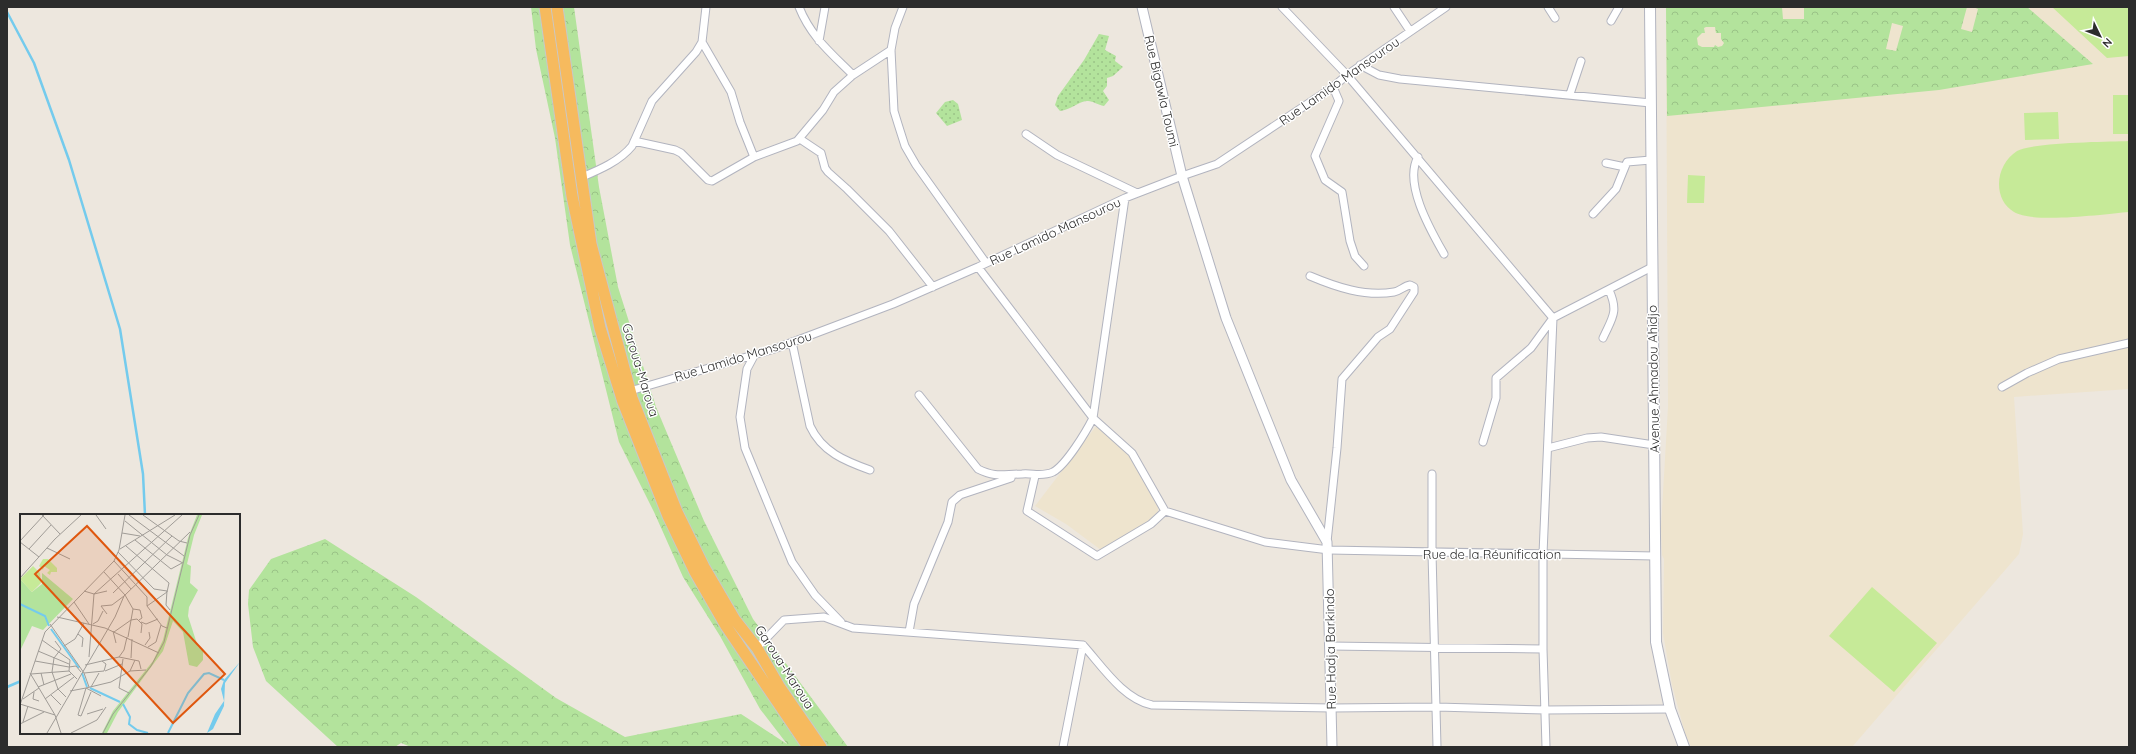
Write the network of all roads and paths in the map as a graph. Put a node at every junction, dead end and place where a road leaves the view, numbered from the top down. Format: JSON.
{"nodes":[{"id":1,"x":544,"y":7,"type":"edge"},
{"id":2,"x":557,"y":7,"type":"edge"},
{"id":3,"x":706,"y":7,"type":"edge"},
{"id":4,"x":799,"y":7,"type":"edge"},
{"id":5,"x":825,"y":7,"type":"edge"},
{"id":6,"x":903,"y":7,"type":"edge"},
{"id":7,"x":1142,"y":7,"type":"edge"},
{"id":8,"x":1282,"y":7,"type":"edge"},
{"id":9,"x":1394,"y":7,"type":"edge"},
{"id":10,"x":1446,"y":7,"type":"edge"},
{"id":11,"x":1548,"y":7,"type":"edge"},
{"id":12,"x":1619,"y":7,"type":"edge"},
{"id":13,"x":1650,"y":7,"type":"edge"},
{"id":14,"x":1555,"y":18,"type":"dead end"},
{"id":15,"x":1611,"y":21,"type":"dead end"},
{"id":16,"x":1410,"y":31,"type":"junction"},
{"id":17,"x":819,"y":41,"type":"junction"},
{"id":18,"x":702,"y":42,"type":"junction"},
{"id":19,"x":891,"y":50,"type":"junction"},
{"id":20,"x":1581,"y":61,"type":"dead end"},
{"id":21,"x":1360,"y":65,"type":"junction"},
{"id":22,"x":853,"y":75,"type":"junction"},
{"id":23,"x":1347,"y":75,"type":"junction"},
{"id":24,"x":1333,"y":87,"type":"junction"},
{"id":25,"x":1570,"y":94,"type":"junction"},
{"id":26,"x":1651,"y":103,"type":"junction"},
{"id":27,"x":1026,"y":134,"type":"dead end"},
{"id":28,"x":800,"y":139,"type":"junction"},
{"id":29,"x":634,"y":141,"type":"junction"},
{"id":30,"x":754,"y":157,"type":"junction"},
{"id":31,"x":1418,"y":157,"type":"junction"},
{"id":32,"x":1651,"y":160,"type":"junction"},
{"id":33,"x":1606,"y":163,"type":"dead end"},
{"id":34,"x":1625,"y":167,"type":"junction"},
{"id":35,"x":1182,"y":176,"type":"junction"},
{"id":36,"x":582,"y":177,"type":"junction"},
{"id":37,"x":1137,"y":193,"type":"junction"},
{"id":38,"x":1125,"y":198,"type":"junction"},
{"id":39,"x":1593,"y":214,"type":"dead end"},
{"id":40,"x":1444,"y":254,"type":"dead end"},
{"id":41,"x":986,"y":263,"type":"junction"},
{"id":42,"x":1364,"y":266,"type":"dead end"},
{"id":43,"x":978,"y":267,"type":"junction"},
{"id":44,"x":1652,"y":267,"type":"junction"},
{"id":45,"x":1310,"y":276,"type":"dead end"},
{"id":46,"x":933,"y":286,"type":"junction"},
{"id":47,"x":1609,"y":290,"type":"junction"},
{"id":48,"x":1553,"y":318,"type":"junction"},
{"id":49,"x":1603,"y":338,"type":"dead end"},
{"id":50,"x":792,"y":342,"type":"junction"},
{"id":51,"x":2129,"y":343,"type":"edge"},
{"id":52,"x":755,"y":354,"type":"junction"},
{"id":53,"x":2002,"y":387,"type":"dead end"},
{"id":54,"x":630,"y":391,"type":"junction"},
{"id":55,"x":919,"y":395,"type":"dead end"},
{"id":56,"x":1093,"y":418,"type":"junction"},
{"id":57,"x":1483,"y":442,"type":"dead end"},
{"id":58,"x":1654,"y":445,"type":"junction"},
{"id":59,"x":1548,"y":448,"type":"junction"},
{"id":60,"x":870,"y":470,"type":"dead end"},
{"id":61,"x":1023,"y":474,"type":"junction"},
{"id":62,"x":1432,"y":474,"type":"dead end"},
{"id":63,"x":1035,"y":476,"type":"junction"},
{"id":64,"x":1165,"y":511,"type":"junction"},
{"id":65,"x":1328,"y":546,"type":"junction"},
{"id":66,"x":1432,"y":554,"type":"junction"},
{"id":67,"x":1544,"y":554,"type":"junction"},
{"id":68,"x":1655,"y":556,"type":"junction"},
{"id":69,"x":842,"y":624,"type":"junction"},
{"id":70,"x":910,"y":632,"type":"junction"},
{"id":71,"x":1083,"y":645,"type":"junction"},
{"id":72,"x":1330,"y":646,"type":"junction"},
{"id":73,"x":1434,"y":647,"type":"junction"},
{"id":74,"x":757,"y":648,"type":"junction"},
{"id":75,"x":1543,"y":649,"type":"junction"},
{"id":76,"x":1436,"y":707,"type":"junction"},
{"id":77,"x":1332,"y":708,"type":"junction"},
{"id":78,"x":1670,"y":709,"type":"junction"},
{"id":79,"x":1545,"y":710,"type":"junction"},
{"id":80,"x":808,"y":747,"type":"edge"},
{"id":81,"x":821,"y":747,"type":"edge"},
{"id":82,"x":1063,"y":747,"type":"edge"},
{"id":83,"x":1332,"y":747,"type":"edge"},
{"id":84,"x":1437,"y":747,"type":"edge"},
{"id":85,"x":1546,"y":747,"type":"edge"},
{"id":86,"x":1684,"y":747,"type":"edge"}],
"edges":[{"from":1,"to":80,"type":"highway","name":"Garoua-Maroua"},
{"from":2,"to":36,"type":"highway","name":"Garoua-Maroua"},
{"from":3,"to":18,"type":"street"},
{"from":4,"to":17,"type":"street"},
{"from":5,"to":17,"type":"street"},
{"from":6,"to":19,"type":"street"},
{"from":7,"to":35,"type":"street","name":"Rue Bigawla Toumi"},
{"from":8,"to":23,"type":"street"},
{"from":9,"to":16,"type":"street"},
{"from":10,"to":16,"type":"street","name":"Rue Lamido Mansourou"},
{"from":11,"to":14,"type":"street"},
{"from":12,"to":15,"type":"street"},
{"from":13,"to":26,"type":"main road","name":"Avenue Ahmadou Ahidjo"},
{"from":16,"to":21,"type":"street","name":"Rue Lamido Mansourou"},
{"from":17,"to":22,"type":"street"},
{"from":18,"to":29,"type":"street"},
{"from":18,"to":30,"type":"street"},
{"from":19,"to":22,"type":"street"},
{"from":19,"to":41,"type":"street"},
{"from":20,"to":25,"type":"street"},
{"from":21,"to":23,"type":"street","name":"Rue Lamido Mansourou"},
{"from":21,"to":25,"type":"street"},
{"from":22,"to":28,"type":"street"},
{"from":23,"to":24,"type":"street","name":"Rue Lamido Mansourou"},
{"from":23,"to":31,"type":"street"},
{"from":24,"to":35,"type":"street","name":"Rue Lamido Mansourou"},
{"from":24,"to":42,"type":"street"},
{"from":25,"to":26,"type":"street"},
{"from":26,"to":32,"type":"main road","name":"Avenue Ahmadou Ahidjo"},
{"from":27,"to":37,"type":"street"},
{"from":28,"to":30,"type":"street"},
{"from":28,"to":46,"type":"street"},
{"from":29,"to":30,"type":"street"},
{"from":29,"to":36,"type":"street"},
{"from":31,"to":40,"type":"street"},
{"from":31,"to":48,"type":"street"},
{"from":32,"to":34,"type":"street"},
{"from":32,"to":44,"type":"main road","name":"Avenue Ahmadou Ahidjo"},
{"from":33,"to":34,"type":"street"},
{"from":34,"to":39,"type":"street"},
{"from":35,"to":37,"type":"street","name":"Rue Lamido Mansourou"},
{"from":35,"to":65,"type":"street","name":"Rue Bigawla Toumi"},
{"from":36,"to":54,"type":"highway","name":"Garoua-Maroua"},
{"from":37,"to":38,"type":"street","name":"Rue Lamido Mansourou"},
{"from":38,"to":41,"type":"street","name":"Rue Lamido Mansourou"},
{"from":38,"to":56,"type":"street"},
{"from":41,"to":43,"type":"street","name":"Rue Lamido Mansourou"},
{"from":43,"to":46,"type":"street","name":"Rue Lamido Mansourou"},
{"from":43,"to":56,"type":"street"},
{"from":44,"to":47,"type":"street"},
{"from":44,"to":58,"type":"main road","name":"Avenue Ahmadou Ahidjo"},
{"from":45,"to":65,"type":"street"},
{"from":46,"to":50,"type":"street","name":"Rue Lamido Mansourou"},
{"from":47,"to":48,"type":"street"},
{"from":47,"to":49,"type":"street"},
{"from":48,"to":57,"type":"street"},
{"from":48,"to":59,"type":"street"},
{"from":50,"to":52,"type":"street","name":"Rue Lamido Mansourou"},
{"from":50,"to":60,"type":"street"},
{"from":51,"to":53,"type":"street"},
{"from":52,"to":54,"type":"street","name":"Rue Lamido Mansourou"},
{"from":52,"to":69,"type":"street"},
{"from":54,"to":74,"type":"highway","name":"Garoua-Maroua"},
{"from":55,"to":61,"type":"street"},
{"from":56,"to":63,"type":"street"},
{"from":56,"to":64,"type":"street"},
{"from":58,"to":59,"type":"street"},
{"from":58,"to":68,"type":"main road","name":"Avenue Ahmadou Ahidjo"},
{"from":59,"to":67,"type":"street"},
{"from":61,"to":63,"type":"street"},
{"from":61,"to":70,"type":"street"},
{"from":62,"to":66,"type":"street"},
{"from":63,"to":64,"type":"street"},
{"from":64,"to":65,"type":"street","name":"Rue de la Réunification"},
{"from":65,"to":66,"type":"street","name":"Rue de la Réunification"},
{"from":65,"to":72,"type":"street","name":"Rue Hadja Barkindo"},
{"from":66,"to":67,"type":"street","name":"Rue de la Réunification"},
{"from":66,"to":73,"type":"street"},
{"from":67,"to":68,"type":"street","name":"Rue de la Réunification"},
{"from":67,"to":75,"type":"street"},
{"from":68,"to":78,"type":"main road","name":"Avenue Ahmadou Ahidjo"},
{"from":69,"to":70,"type":"street"},
{"from":69,"to":74,"type":"street"},
{"from":70,"to":71,"type":"street"},
{"from":71,"to":77,"type":"street"},
{"from":71,"to":82,"type":"street"},
{"from":72,"to":73,"type":"street"},
{"from":72,"to":77,"type":"street","name":"Rue Hadja Barkindo"},
{"from":73,"to":75,"type":"street"},
{"from":73,"to":76,"type":"street"},
{"from":74,"to":81,"type":"highway","name":"Garoua-Maroua"},
{"from":75,"to":79,"type":"street"},
{"from":76,"to":77,"type":"street"},
{"from":76,"to":79,"type":"street"},
{"from":76,"to":84,"type":"street"},
{"from":77,"to":83,"type":"street","name":"Rue Hadja Barkindo"},
{"from":78,"to":79,"type":"street"},
{"from":78,"to":86,"type":"main road","name":"Avenue Ahmadou Ahidjo"},
{"from":79,"to":85,"type":"street"}]}
